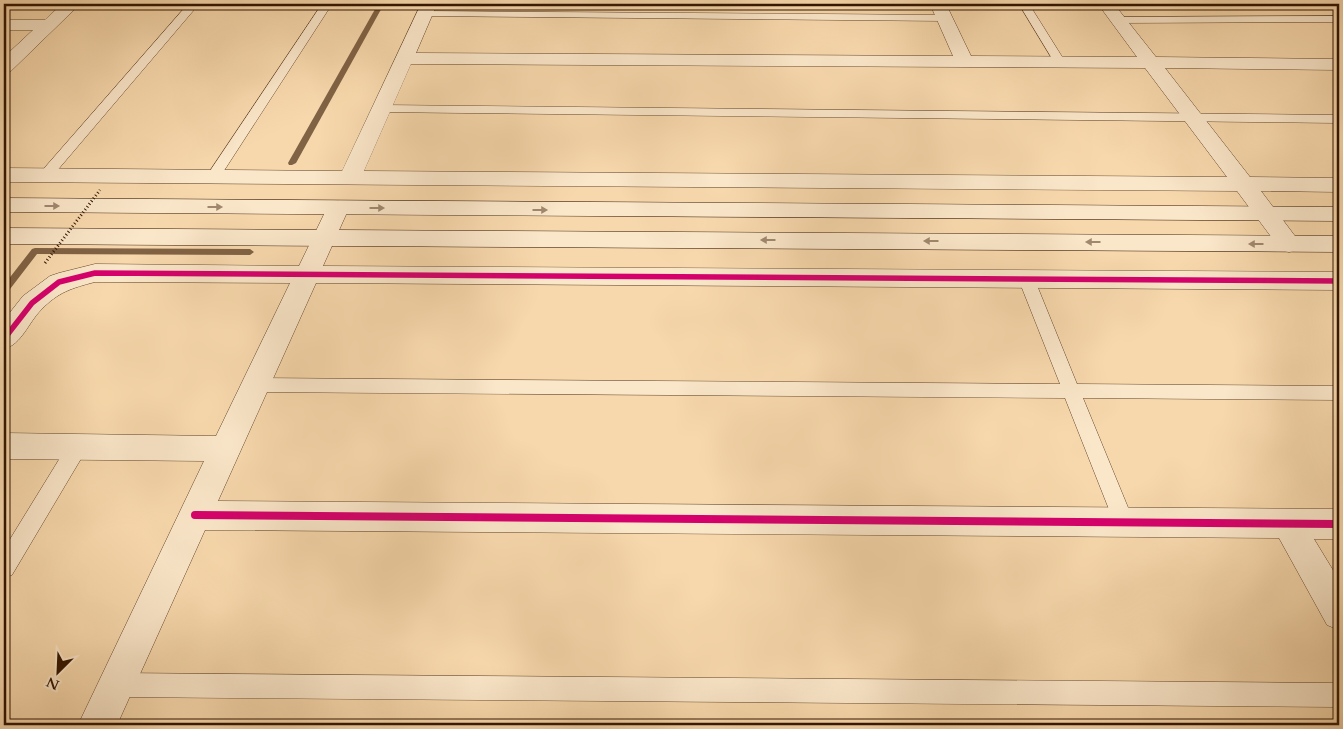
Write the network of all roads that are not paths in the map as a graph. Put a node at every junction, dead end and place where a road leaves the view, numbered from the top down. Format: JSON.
{"nodes":[{"id":1,"x":72,"y":4,"type":"edge"},
{"id":2,"x":194,"y":4,"type":"edge"},
{"id":3,"x":328,"y":4,"type":"edge"},
{"id":4,"x":1024,"y":4,"type":"edge"},
{"id":5,"x":1106,"y":4,"type":"edge"},
{"id":6,"x":427,"y":9,"type":"edge"},
{"id":7,"x":942,"y":11,"type":"edge"},
{"id":8,"x":1339,"y":19,"type":"edge"},
{"id":9,"x":1118,"y":20,"type":"junction"},
{"id":10,"x":4,"y":24,"type":"edge"},
{"id":11,"x":49,"y":25,"type":"junction"},
{"id":12,"x":405,"y":58,"type":"junction"},
{"id":13,"x":965,"y":62,"type":"junction"},
{"id":14,"x":1060,"y":63,"type":"junction"},
{"id":15,"x":1151,"y":63,"type":"junction"},
{"id":16,"x":1339,"y":64,"type":"edge"},
{"id":17,"x":4,"y":66,"type":"edge"},
{"id":18,"x":381,"y":109,"type":"junction"},
{"id":19,"x":1193,"y":118,"type":"junction"},
{"id":20,"x":1339,"y":118,"type":"edge"},
{"id":21,"x":4,"y":175,"type":"edge"},
{"id":22,"x":45,"y":176,"type":"junction"},
{"id":23,"x":213,"y":177,"type":"junction"},
{"id":24,"x":350,"y":178,"type":"junction"},
{"id":25,"x":1244,"y":185,"type":"junction"},
{"id":26,"x":1339,"y":185,"type":"edge"},
{"id":27,"x":4,"y":205,"type":"edge"},
{"id":28,"x":338,"y":208,"type":"junction"},
{"id":29,"x":1265,"y":213,"type":"junction"},
{"id":30,"x":1339,"y":214,"type":"edge"},
{"id":31,"x":4,"y":236,"type":"edge"},
{"id":32,"x":323,"y":238,"type":"junction"},
{"id":33,"x":1288,"y":244,"type":"junction"},
{"id":34,"x":1339,"y":244,"type":"edge"},
{"id":35,"x":307,"y":273,"type":"junction"},
{"id":36,"x":1026,"y":278,"type":"junction"},
{"id":37,"x":1339,"y":281,"type":"edge"},
{"id":38,"x":4,"y":339,"type":"edge"},
{"id":39,"x":255,"y":385,"type":"junction"},
{"id":40,"x":1072,"y":391,"type":"junction"},
{"id":41,"x":1339,"y":393,"type":"edge"},
{"id":42,"x":4,"y":446,"type":"edge"},
{"id":43,"x":78,"y":446,"type":"junction"},
{"id":44,"x":225,"y":449,"type":"junction"},
{"id":45,"x":195,"y":516,"type":"junction"},
{"id":46,"x":1124,"y":522,"type":"junction"},
{"id":47,"x":1288,"y":524,"type":"junction"},
{"id":48,"x":1339,"y":524,"type":"edge"},
{"id":49,"x":4,"y":568,"type":"edge"},
{"id":50,"x":1339,"y":613,"type":"edge"},
{"id":51,"x":116,"y":686,"type":"junction"},
{"id":52,"x":1339,"y":695,"type":"edge"},
{"id":53,"x":97,"y":725,"type":"edge"}],
"edges":[{"from":1,"to":11,"type":"street"},
{"from":2,"to":22,"type":"lane"},
{"from":3,"to":23,"type":"lane"},
{"from":4,"to":14,"type":"lane"},
{"from":5,"to":9,"type":"street"},
{"from":6,"to":7,"type":"lane"},
{"from":6,"to":12,"type":"street"},
{"from":7,"to":13,"type":"street"},
{"from":8,"to":9,"type":"lane"},
{"from":9,"to":15,"type":"street"},
{"from":10,"to":11,"type":"street"},
{"from":11,"to":17,"type":"street"},
{"from":12,"to":13,"type":"street"},
{"from":12,"to":18,"type":"street"},
{"from":13,"to":14,"type":"street"},
{"from":14,"to":15,"type":"street"},
{"from":15,"to":16,"type":"street"},
{"from":15,"to":19,"type":"street"},
{"from":18,"to":19,"type":"lane"},
{"from":18,"to":24,"type":"street"},
{"from":19,"to":20,"type":"lane"},
{"from":19,"to":25,"type":"street"},
{"from":21,"to":22,"type":"street"},
{"from":22,"to":23,"type":"street"},
{"from":23,"to":24,"type":"street"},
{"from":24,"to":25,"type":"street"},
{"from":25,"to":26,"type":"street"},
{"from":25,"to":29,"type":"street"},
{"from":27,"to":28,"type":"street","one_way":true},
{"from":28,"to":29,"type":"street","one_way":true},
{"from":28,"to":32,"type":"street"},
{"from":29,"to":30,"type":"street"},
{"from":29,"to":33,"type":"street"},
{"from":31,"to":32,"type":"street"},
{"from":33,"to":32,"type":"street","one_way":true},
{"from":32,"to":35,"type":"street"},
{"from":33,"to":34,"type":"street"},
{"from":35,"to":36,"type":"street"},
{"from":35,"to":38,"type":"street"},
{"from":35,"to":39,"type":"street"},
{"from":36,"to":37,"type":"street"},
{"from":36,"to":40,"type":"lane"},
{"from":39,"to":40,"type":"lane"},
{"from":39,"to":44,"type":"street"},
{"from":40,"to":41,"type":"lane"},
{"from":40,"to":46,"type":"lane"},
{"from":42,"to":43,"type":"street"},
{"from":43,"to":44,"type":"street"},
{"from":43,"to":49,"type":"lane"},
{"from":44,"to":45,"type":"street"},
{"from":45,"to":46,"type":"street"},
{"from":45,"to":51,"type":"street"},
{"from":46,"to":47,"type":"street"},
{"from":47,"to":48,"type":"street"},
{"from":47,"to":50,"type":"street"},
{"from":51,"to":52,"type":"lane"},
{"from":51,"to":53,"type":"street"}]}
